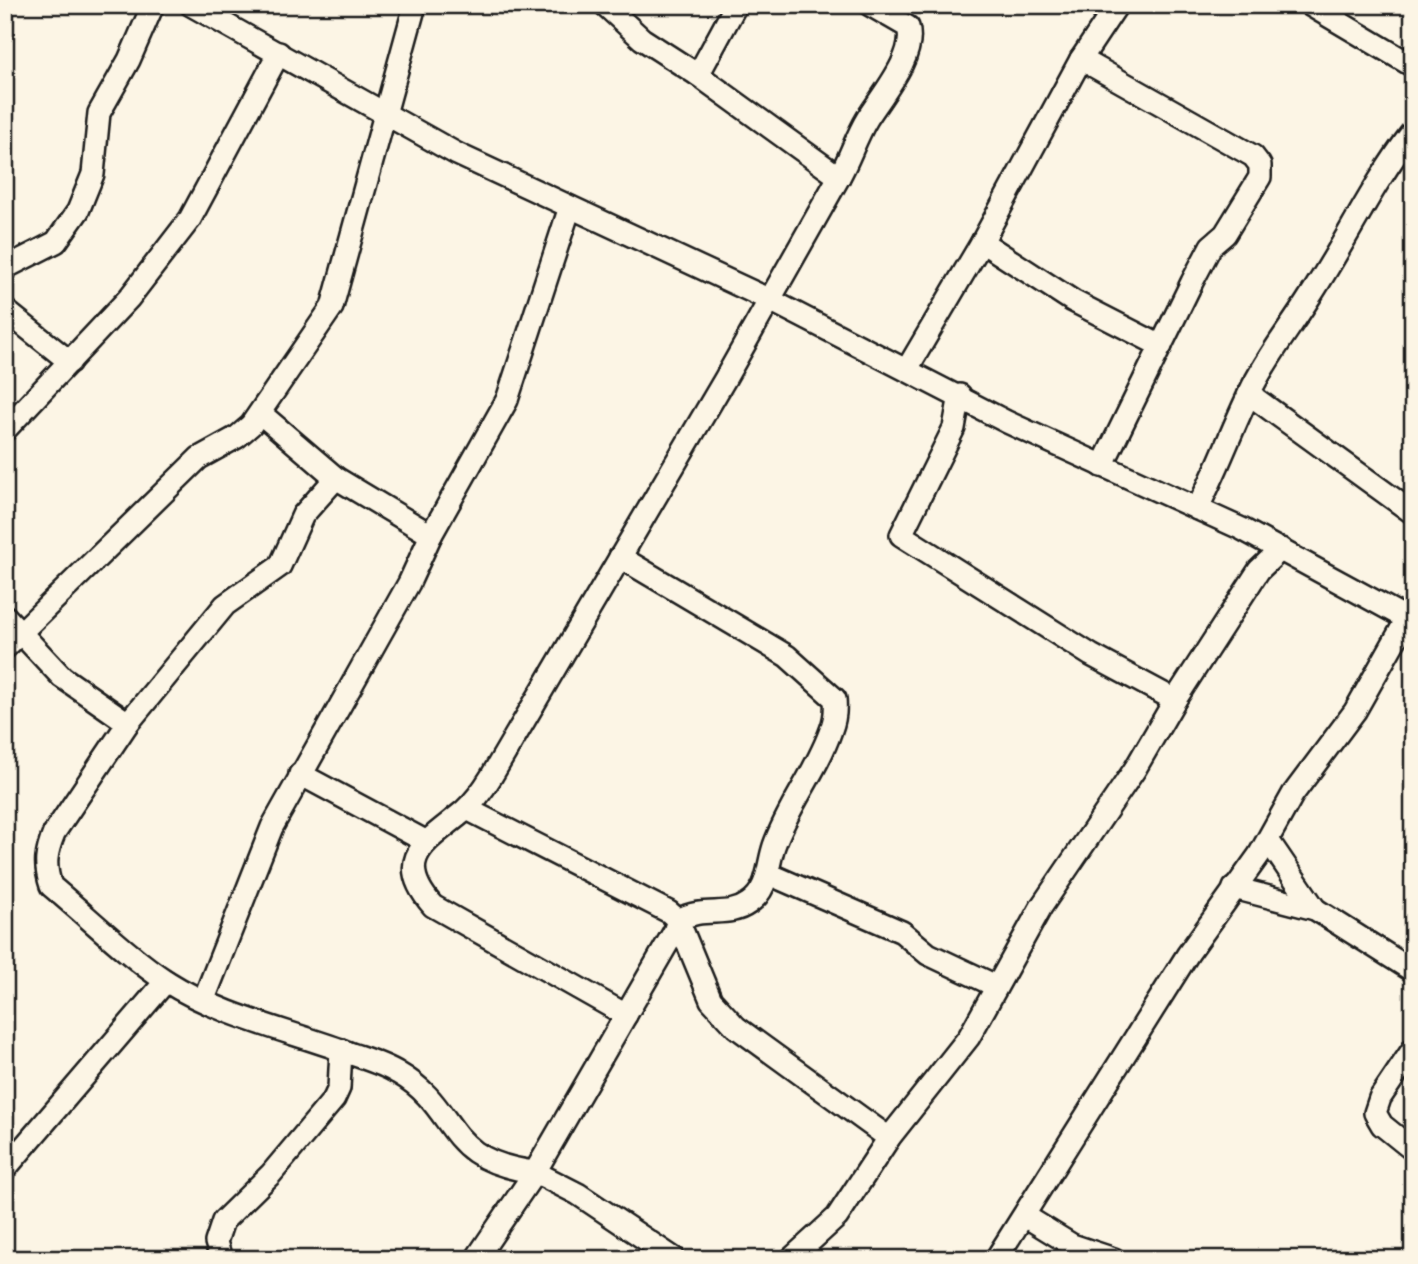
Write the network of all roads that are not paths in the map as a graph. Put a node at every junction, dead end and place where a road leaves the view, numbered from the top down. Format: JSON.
{"nodes":[{"id":1,"x":153,"y":5,"type":"edge"},
{"id":2,"x":191,"y":5,"type":"edge"},
{"id":3,"x":415,"y":5,"type":"edge"},
{"id":4,"x":605,"y":5,"type":"edge"},
{"id":5,"x":736,"y":5,"type":"edge"},
{"id":6,"x":870,"y":5,"type":"edge"},
{"id":7,"x":1117,"y":5,"type":"edge"},
{"id":8,"x":1310,"y":5,"type":"edge"},
{"id":9,"x":279,"y":53,"type":"junction"},
{"id":10,"x":1081,"y":59,"type":"junction"},
{"id":11,"x":1413,"y":66,"type":"edge"},
{"id":12,"x":698,"y":75,"type":"junction"},
{"id":13,"x":383,"y":115,"type":"junction"},
{"id":14,"x":1413,"y":131,"type":"edge"},
{"id":15,"x":839,"y":177,"type":"junction"},
{"id":16,"x":570,"y":207,"type":"junction"},
{"id":17,"x":982,"y":242,"type":"junction"},
{"id":18,"x":5,"y":268,"type":"edge"},
{"id":19,"x":771,"y":300,"type":"junction"},
{"id":20,"x":5,"y":310,"type":"edge"},
{"id":21,"x":1161,"y":346,"type":"junction"},
{"id":22,"x":70,"y":362,"type":"junction"},
{"id":23,"x":907,"y":369,"type":"junction"},
{"id":24,"x":1249,"y":394,"type":"junction"},
{"id":25,"x":960,"y":395,"type":"junction"},
{"id":26,"x":260,"y":413,"type":"junction"},
{"id":27,"x":5,"y":430,"type":"edge"},
{"id":28,"x":1102,"y":466,"type":"junction"},
{"id":29,"x":335,"y":478,"type":"junction"},
{"id":30,"x":1197,"y":509,"type":"junction"},
{"id":31,"x":1413,"y":513,"type":"edge"},
{"id":32,"x":431,"y":535,"type":"junction"},
{"id":33,"x":1282,"y":549,"type":"junction"},
{"id":34,"x":620,"y":557,"type":"junction"},
{"id":35,"x":5,"y":616,"type":"edge"},
{"id":36,"x":1410,"y":620,"type":"edge"},
{"id":37,"x":13,"y":640,"type":"edge"},
{"id":38,"x":1175,"y":699,"type":"junction"},
{"id":39,"x":128,"y":723,"type":"junction"},
{"id":40,"x":300,"y":774,"type":"junction"},
{"id":41,"x":467,"y":809,"type":"junction"},
{"id":42,"x":1268,"y":839,"type":"junction"},
{"id":43,"x":425,"y":841,"type":"junction"},
{"id":44,"x":769,"y":874,"type":"junction"},
{"id":45,"x":1234,"y":888,"type":"junction"},
{"id":46,"x":1315,"y":909,"type":"junction"},
{"id":47,"x":678,"y":920,"type":"junction"},
{"id":48,"x":1413,"y":971,"type":"edge"},
{"id":49,"x":166,"y":981,"type":"junction"},
{"id":50,"x":996,"y":986,"type":"junction"},
{"id":51,"x":205,"y":999,"type":"junction"},
{"id":52,"x":626,"y":1015,"type":"junction"},
{"id":53,"x":1413,"y":1049,"type":"edge"},
{"id":54,"x":341,"y":1050,"type":"junction"},
{"id":55,"x":888,"y":1139,"type":"junction"},
{"id":56,"x":1413,"y":1150,"type":"edge"},
{"id":57,"x":5,"y":1169,"type":"edge"},
{"id":58,"x":535,"y":1172,"type":"junction"},
{"id":59,"x":1025,"y":1216,"type":"junction"},
{"id":60,"x":221,"y":1259,"type":"edge"},
{"id":61,"x":476,"y":1259,"type":"edge"},
{"id":62,"x":675,"y":1259,"type":"edge"},
{"id":63,"x":791,"y":1259,"type":"edge"},
{"id":64,"x":996,"y":1259,"type":"edge"},
{"id":65,"x":1114,"y":1259,"type":"edge"}],
"edges":[{"from":1,"to":18,"type":"street"},
{"from":2,"to":9,"type":"street"},
{"from":3,"to":13,"type":"street"},
{"from":4,"to":12,"type":"street"},
{"from":5,"to":12,"type":"street"},
{"from":6,"to":15,"type":"street"},
{"from":7,"to":10,"type":"street"},
{"from":8,"to":11,"type":"street"},
{"from":9,"to":13,"type":"street"},
{"from":9,"to":22,"type":"street"},
{"from":10,"to":17,"type":"street"},
{"from":10,"to":21,"type":"street"},
{"from":12,"to":15,"type":"street"},
{"from":13,"to":16,"type":"street"},
{"from":13,"to":26,"type":"street"},
{"from":14,"to":24,"type":"street"},
{"from":15,"to":19,"type":"street"},
{"from":16,"to":19,"type":"street"},
{"from":16,"to":32,"type":"street"},
{"from":17,"to":21,"type":"street"},
{"from":17,"to":23,"type":"street"},
{"from":19,"to":23,"type":"street"},
{"from":19,"to":34,"type":"street"},
{"from":20,"to":22,"type":"street"},
{"from":21,"to":28,"type":"street"},
{"from":22,"to":27,"type":"street"},
{"from":23,"to":25,"type":"street"},
{"from":24,"to":30,"type":"street"},
{"from":24,"to":31,"type":"street"},
{"from":25,"to":28,"type":"street"},
{"from":25,"to":38,"type":"street"},
{"from":26,"to":29,"type":"street"},
{"from":26,"to":37,"type":"street"},
{"from":28,"to":30,"type":"street"},
{"from":29,"to":32,"type":"street"},
{"from":29,"to":39,"type":"street"},
{"from":30,"to":33,"type":"street"},
{"from":32,"to":40,"type":"street"},
{"from":33,"to":36,"type":"street"},
{"from":33,"to":38,"type":"street"},
{"from":34,"to":41,"type":"street"},
{"from":34,"to":44,"type":"street"},
{"from":35,"to":37,"type":"street"},
{"from":36,"to":42,"type":"street"},
{"from":37,"to":39,"type":"street"},
{"from":38,"to":50,"type":"street"},
{"from":39,"to":49,"type":"street"},
{"from":40,"to":43,"type":"street"},
{"from":40,"to":51,"type":"street"},
{"from":41,"to":43,"type":"street"},
{"from":41,"to":47,"type":"street"},
{"from":42,"to":45,"type":"street"},
{"from":42,"to":46,"type":"street"},
{"from":43,"to":52,"type":"street"},
{"from":44,"to":47,"type":"street"},
{"from":44,"to":50,"type":"street"},
{"from":45,"to":46,"type":"street"},
{"from":45,"to":59,"type":"street"},
{"from":46,"to":48,"type":"street"},
{"from":47,"to":52,"type":"street"},
{"from":47,"to":55,"type":"street"},
{"from":49,"to":51,"type":"street"},
{"from":49,"to":57,"type":"street"},
{"from":50,"to":55,"type":"street"},
{"from":51,"to":54,"type":"street"},
{"from":52,"to":58,"type":"street"},
{"from":53,"to":56,"type":"street"},
{"from":54,"to":58,"type":"street"},
{"from":54,"to":60,"type":"street"},
{"from":55,"to":63,"type":"street"},
{"from":58,"to":61,"type":"street"},
{"from":58,"to":62,"type":"street"},
{"from":59,"to":64,"type":"street"},
{"from":59,"to":65,"type":"street"}]}
